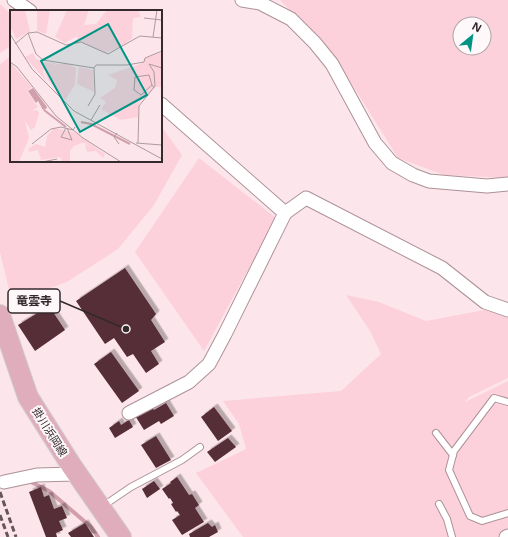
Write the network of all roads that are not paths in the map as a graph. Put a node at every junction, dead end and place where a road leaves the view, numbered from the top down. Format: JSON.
{"nodes":[{"id":1,"x":14,"y":0,"type":"edge"},
{"id":2,"x":242,"y":0,"type":"edge"},
{"id":3,"x":29,"y":10,"type":"edge"},
{"id":4,"x":162,"y":105,"type":"edge"},
{"id":5,"x":508,"y":184,"type":"edge"},
{"id":6,"x":285,"y":213,"type":"junction"},
{"id":7,"x":508,"y":310,"type":"edge"},
{"id":8,"x":0,"y":315,"type":"edge"},
{"id":9,"x":508,"y":402,"type":"edge"},
{"id":10,"x":129,"y":413,"type":"dead end"},
{"id":11,"x":436,"y":432,"type":"dead end"},
{"id":12,"x":200,"y":447,"type":"dead end"},
{"id":13,"x":453,"y":454,"type":"junction"},
{"id":14,"x":76,"y":474,"type":"junction"},
{"id":15,"x":4,"y":482,"type":"dead end"},
{"id":16,"x":439,"y":504,"type":"dead end"},
{"id":17,"x":100,"y":508,"type":"junction"},
{"id":18,"x":508,"y":513,"type":"edge"},
{"id":19,"x":120,"y":537,"type":"edge"},
{"id":20,"x":452,"y":537,"type":"edge"}],
"edges":[{"from":1,"to":3,"type":"street"},
{"from":2,"to":5,"type":"street"},
{"from":4,"to":6,"type":"street"},
{"from":6,"to":7,"type":"street"},
{"from":6,"to":10,"type":"street"},
{"from":8,"to":14,"type":"main road","name":"掛川浜岡線"},
{"from":9,"to":13,"type":"lane"},
{"from":11,"to":13,"type":"lane"},
{"from":12,"to":17,"type":"lane"},
{"from":13,"to":18,"type":"lane"},
{"from":14,"to":15,"type":"street"},
{"from":14,"to":17,"type":"main road","name":"掛川浜岡線"},
{"from":16,"to":20,"type":"lane"},
{"from":17,"to":19,"type":"main road","name":"掛川浜岡線"}]}
